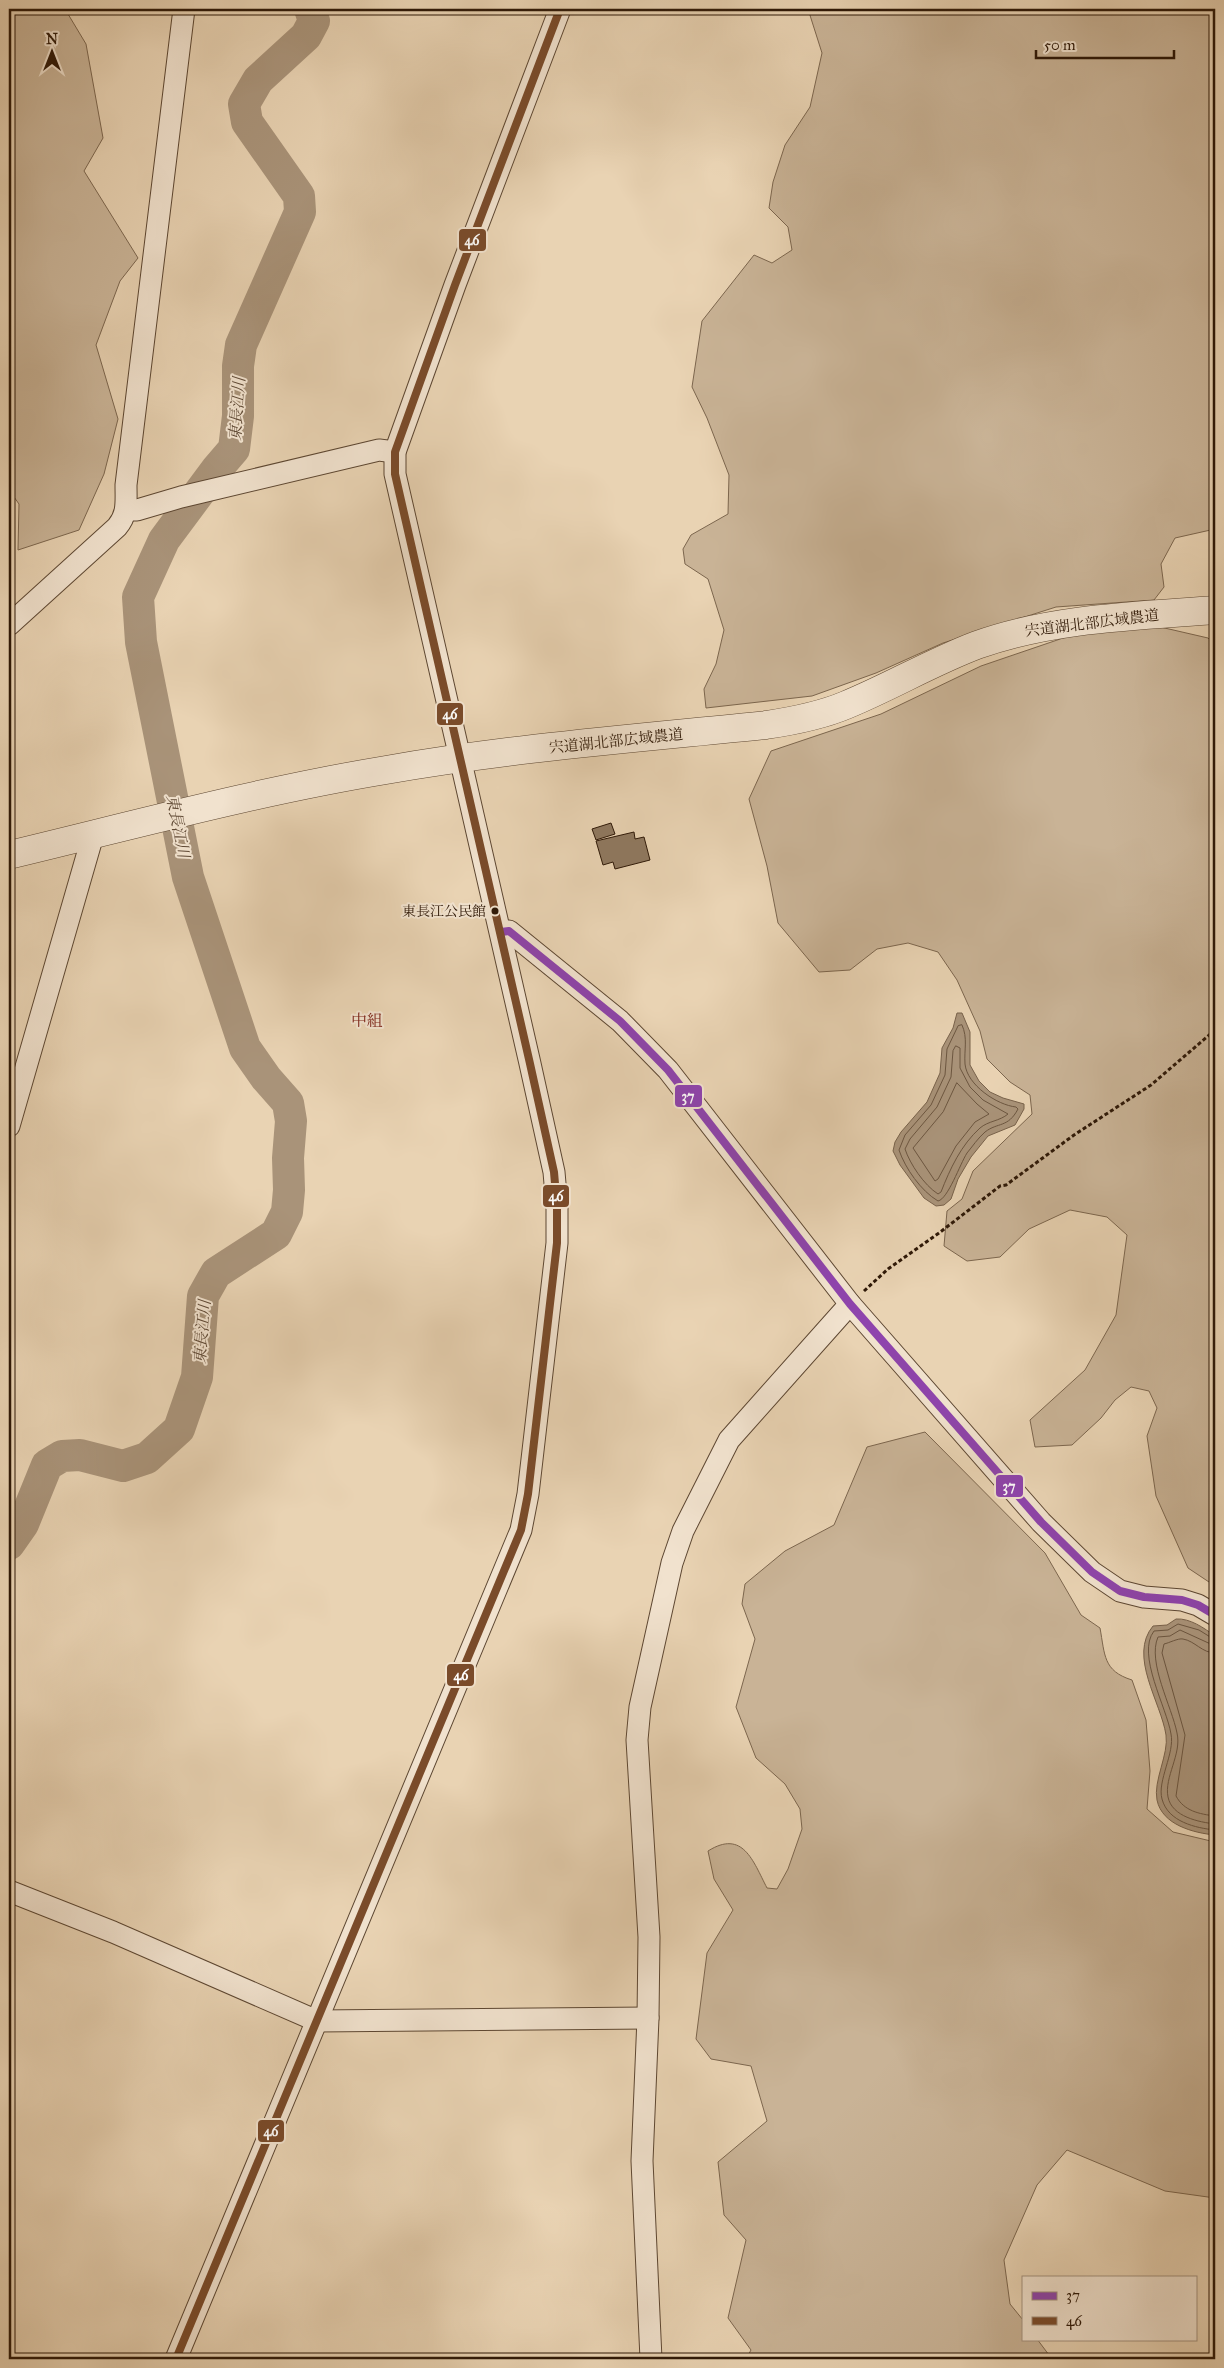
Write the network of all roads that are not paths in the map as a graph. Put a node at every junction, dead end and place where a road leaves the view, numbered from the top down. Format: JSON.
{"nodes":[{"id":1,"x":184,"y":9,"type":"edge"},
{"id":2,"x":560,"y":9,"type":"edge"},
{"id":3,"x":395,"y":452,"type":"junction"},
{"id":4,"x":126,"y":510,"type":"junction"},
{"id":5,"x":1215,"y":610,"type":"edge"},
{"id":6,"x":9,"y":625,"type":"edge"},
{"id":7,"x":459,"y":758,"type":"junction"},
{"id":8,"x":92,"y":835,"type":"junction"},
{"id":9,"x":9,"y":855,"type":"edge"},
{"id":10,"x":501,"y":932,"type":"junction"},
{"id":11,"x":9,"y":1126,"type":"edge"},
{"id":12,"x":850,"y":1304,"type":"junction"},
{"id":13,"x":1215,"y":1615,"type":"edge"},
{"id":14,"x":9,"y":1891,"type":"edge"},
{"id":15,"x":648,"y":2018,"type":"junction"},
{"id":16,"x":317,"y":2021,"type":"junction"},
{"id":17,"x":176,"y":2359,"type":"edge"},
{"id":18,"x":651,"y":2359,"type":"edge"}],
"edges":[{"from":1,"to":4,"type":"street"},
{"from":2,"to":3,"type":"street"},
{"from":3,"to":4,"type":"street"},
{"from":3,"to":7,"type":"street"},
{"from":4,"to":6,"type":"street"},
{"from":5,"to":7,"type":"street","name":"宍道湖北部広域農道"},
{"from":7,"to":8,"type":"street","name":"宍道湖北部広域農道"},
{"from":7,"to":10,"type":"street"},
{"from":8,"to":9,"type":"street","name":"宍道湖北部広域農道"},
{"from":8,"to":11,"type":"street"},
{"from":10,"to":12,"type":"street"},
{"from":10,"to":16,"type":"street"},
{"from":12,"to":13,"type":"street"},
{"from":12,"to":15,"type":"street"},
{"from":14,"to":16,"type":"street"},
{"from":15,"to":16,"type":"street"},
{"from":15,"to":18,"type":"street"},
{"from":16,"to":17,"type":"street"}]}
